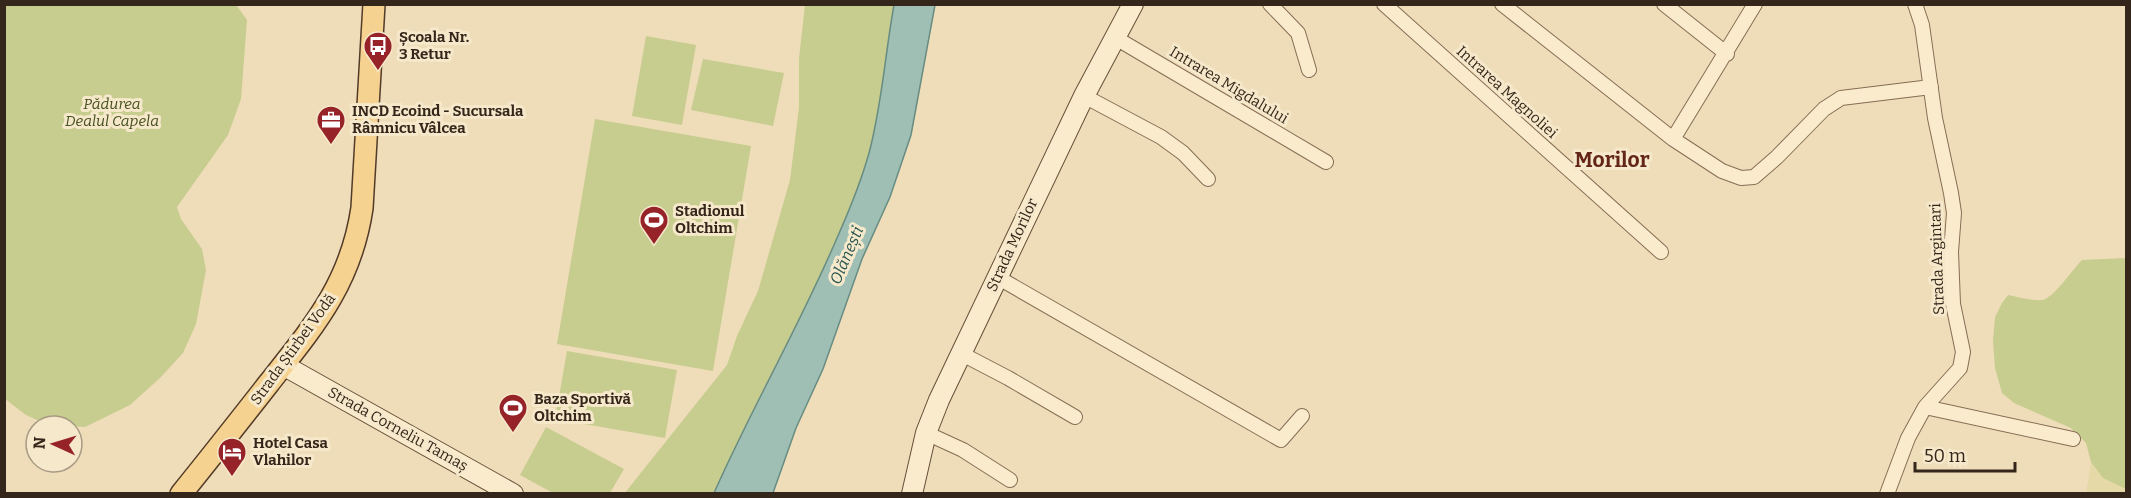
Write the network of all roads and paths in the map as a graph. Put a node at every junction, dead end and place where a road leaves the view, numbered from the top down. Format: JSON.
{"nodes":[{"id":1,"x":374,"y":4,"type":"edge"},
{"id":2,"x":1132,"y":4,"type":"edge"},
{"id":3,"x":1269,"y":4,"type":"edge"},
{"id":4,"x":1384,"y":4,"type":"edge"},
{"id":5,"x":1502,"y":4,"type":"edge"},
{"id":6,"x":1664,"y":4,"type":"edge"},
{"id":7,"x":1755,"y":4,"type":"edge"},
{"id":8,"x":1915,"y":4,"type":"edge"},
{"id":9,"x":1114,"y":36,"type":"junction"},
{"id":10,"x":1727,"y":54,"type":"junction"},
{"id":11,"x":1309,"y":70,"type":"dead end"},
{"id":12,"x":1930,"y":87,"type":"junction"},
{"id":13,"x":1084,"y":96,"type":"junction"},
{"id":14,"x":1673,"y":139,"type":"junction"},
{"id":15,"x":1326,"y":162,"type":"dead end"},
{"id":16,"x":1208,"y":179,"type":"dead end"},
{"id":17,"x":1661,"y":252,"type":"dead end"},
{"id":18,"x":997,"y":277,"type":"junction"},
{"id":19,"x":962,"y":354,"type":"junction"},
{"id":20,"x":283,"y":365,"type":"junction"},
{"id":21,"x":1925,"y":407,"type":"junction"},
{"id":22,"x":1302,"y":416,"type":"dead end"},
{"id":23,"x":1075,"y":417,"type":"dead end"},
{"id":24,"x":926,"y":433,"type":"junction"},
{"id":25,"x":2073,"y":439,"type":"dead end"},
{"id":26,"x":1010,"y":480,"type":"dead end"},
{"id":27,"x":181,"y":494,"type":"edge"},
{"id":28,"x":513,"y":494,"type":"edge"},
{"id":29,"x":912,"y":494,"type":"edge"},
{"id":30,"x":1887,"y":494,"type":"edge"}],
"edges":[{"from":1,"to":20,"type":"main road","name":"Strada Știrbei Vodă"},
{"from":2,"to":9,"type":"street","name":"Strada Morilor"},
{"from":3,"to":11,"type":"street"},
{"from":4,"to":17,"type":"street","name":"Intrarea Magnoliei"},
{"from":5,"to":14,"type":"street"},
{"from":6,"to":10,"type":"street"},
{"from":7,"to":10,"type":"street"},
{"from":8,"to":12,"type":"street","name":"Strada Argintari"},
{"from":9,"to":13,"type":"street","name":"Strada Morilor"},
{"from":9,"to":15,"type":"street","name":"Intrarea Migdalului"},
{"from":10,"to":14,"type":"street"},
{"from":12,"to":14,"type":"street"},
{"from":12,"to":21,"type":"street","name":"Strada Argintari"},
{"from":13,"to":16,"type":"street"},
{"from":13,"to":18,"type":"street","name":"Strada Morilor"},
{"from":18,"to":19,"type":"street","name":"Strada Morilor"},
{"from":18,"to":22,"type":"street"},
{"from":19,"to":23,"type":"street"},
{"from":19,"to":24,"type":"street","name":"Strada Morilor"},
{"from":20,"to":27,"type":"main road","name":"Strada Știrbei Vodă"},
{"from":20,"to":28,"type":"street","name":"Strada Corneliu Tamaș"},
{"from":21,"to":25,"type":"street"},
{"from":21,"to":30,"type":"street","name":"Strada Argintari"},
{"from":24,"to":26,"type":"street"},
{"from":24,"to":29,"type":"street","name":"Strada Morilor"}]}
